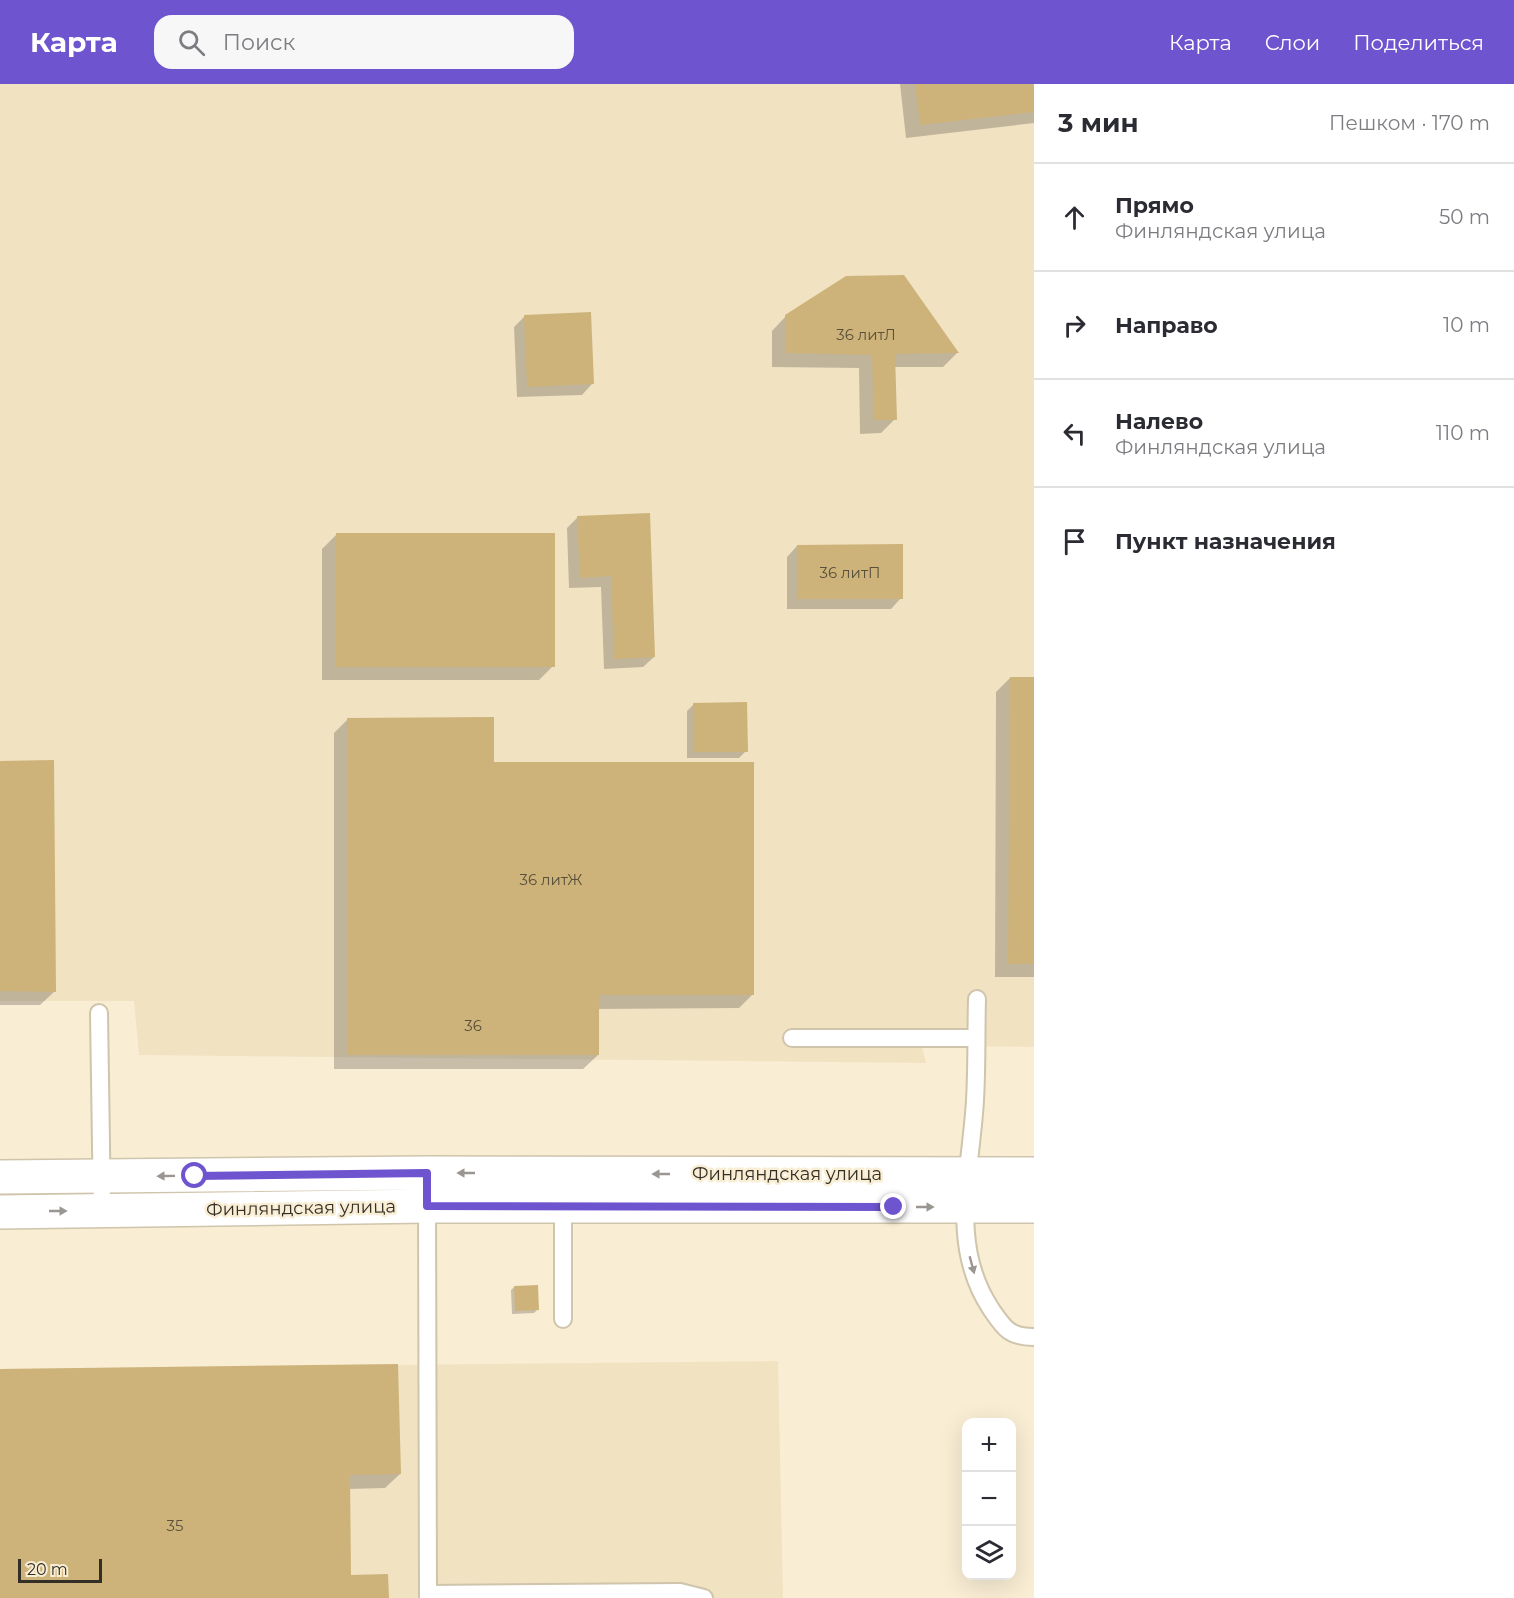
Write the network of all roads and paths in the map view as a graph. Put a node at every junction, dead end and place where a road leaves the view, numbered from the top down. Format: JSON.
{"nodes":[{"id":1,"x":977,"y":999,"type":"dead end"},
{"id":2,"x":99,"y":1013,"type":"dead end"},
{"id":3,"x":792,"y":1038,"type":"dead end"},
{"id":4,"x":976,"y":1038,"type":"junction"},
{"id":5,"x":427,"y":1173,"type":"junction"},
{"id":6,"x":966,"y":1174,"type":"junction"},
{"id":7,"x":1034,"y":1174,"type":"edge"},
{"id":8,"x":0,"y":1177,"type":"edge"},
{"id":9,"x":103,"y":1177,"type":"junction"},
{"id":10,"x":427,"y":1206,"type":"junction"},
{"id":11,"x":563,"y":1206,"type":"junction"},
{"id":12,"x":1034,"y":1206,"type":"edge"},
{"id":13,"x":965,"y":1207,"type":"junction"},
{"id":14,"x":102,"y":1211,"type":"junction"},
{"id":15,"x":0,"y":1212,"type":"edge"},
{"id":16,"x":563,"y":1319,"type":"dead end"},
{"id":17,"x":1034,"y":1337,"type":"edge"},
{"id":18,"x":428,"y":1596,"type":"edge"},
{"id":19,"x":704,"y":1598,"type":"edge"}],
"edges":[{"from":1,"to":4,"type":"lane"},
{"from":2,"to":9,"type":"lane"},
{"from":3,"to":4,"type":"lane"},
{"from":4,"to":6,"type":"lane"},
{"from":6,"to":5,"type":"street","name":"Финляндская улица","one_way":true},
{"from":5,"to":9,"type":"street","name":"Финляндская улица","one_way":true},
{"from":5,"to":10,"type":"lane"},
{"from":6,"to":7,"type":"street","name":"Финляндская улица"},
{"from":6,"to":13,"type":"lane"},
{"from":8,"to":9,"type":"street","name":"Финляндская улица"},
{"from":9,"to":14,"type":"lane"},
{"from":10,"to":11,"type":"street","name":"Финляндская улица"},
{"from":10,"to":14,"type":"street","name":"Финляндская улица"},
{"from":10,"to":18,"type":"lane"},
{"from":11,"to":13,"type":"street","name":"Финляндская улица","one_way":true},
{"from":11,"to":16,"type":"lane"},
{"from":12,"to":13,"type":"street","name":"Финляндская улица"},
{"from":13,"to":17,"type":"lane","one_way":true},
{"from":15,"to":14,"type":"street","name":"Финляндская улица","one_way":true},
{"from":18,"to":19,"type":"lane"}]}
